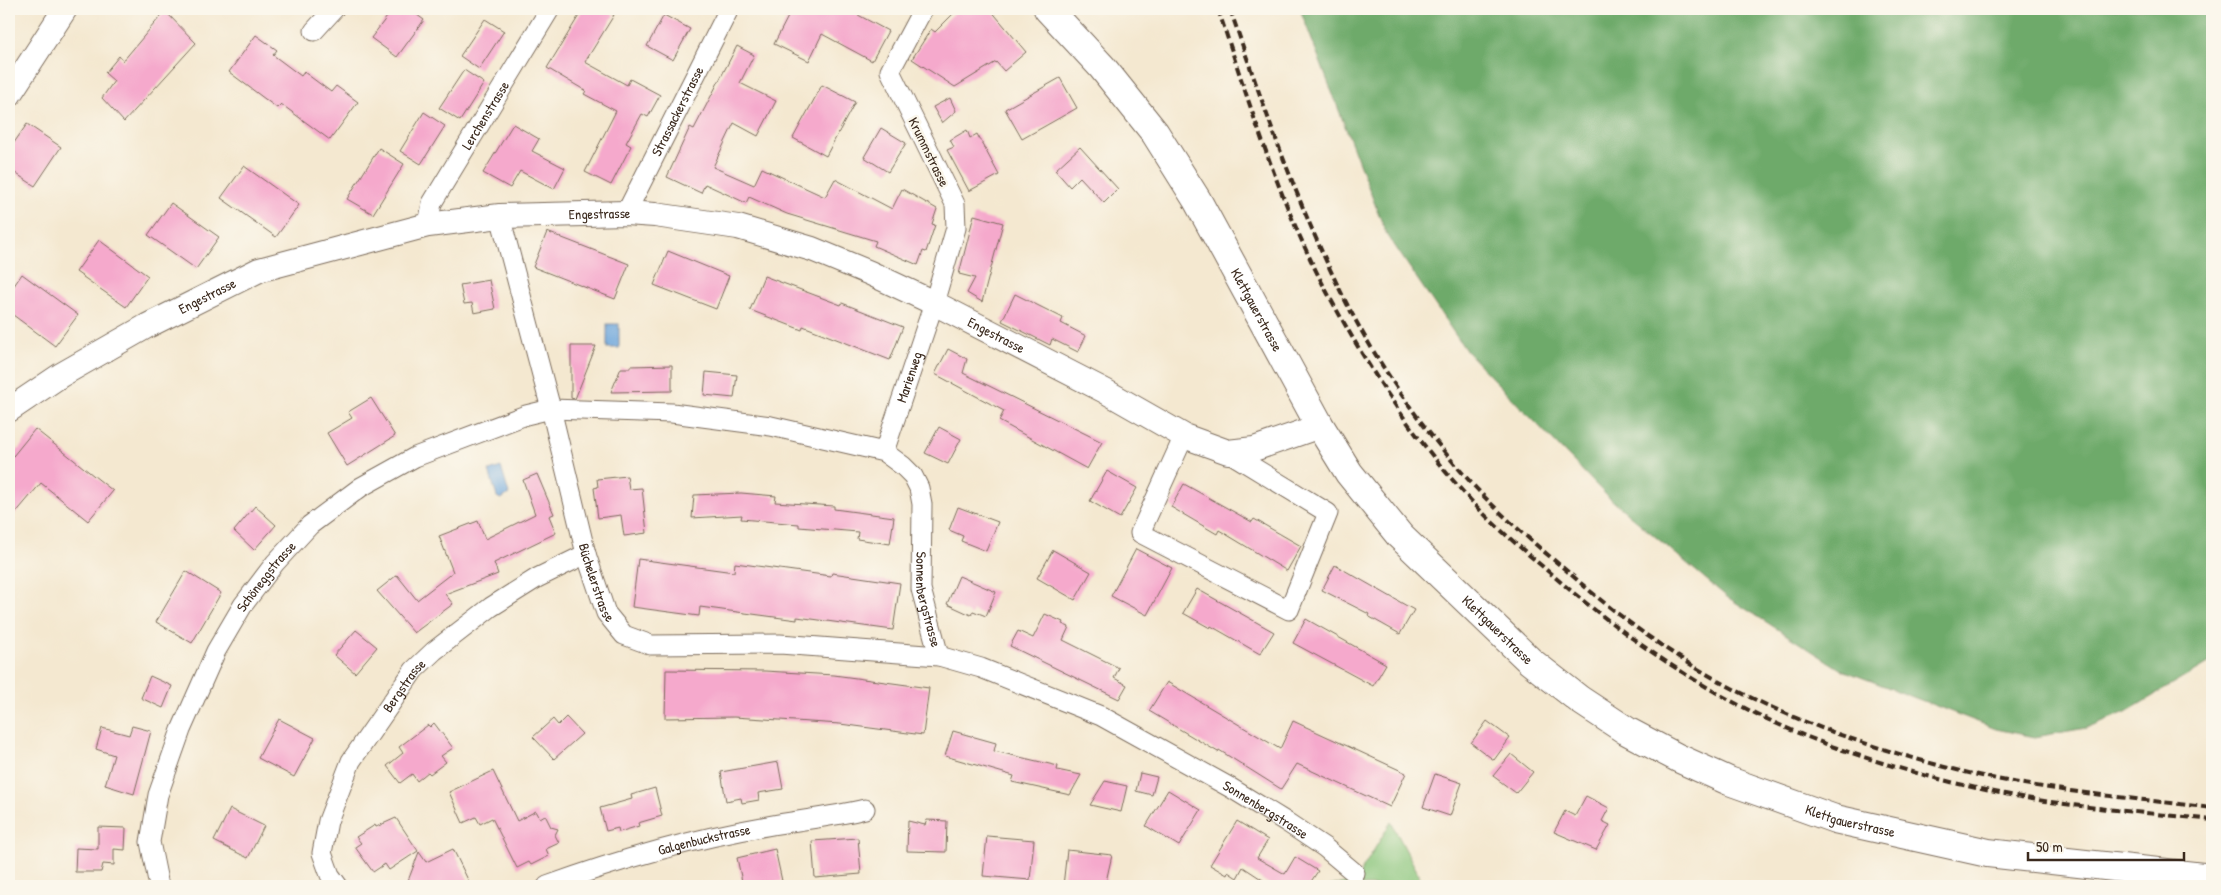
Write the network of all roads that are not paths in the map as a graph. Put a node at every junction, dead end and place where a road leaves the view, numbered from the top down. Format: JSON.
{"nodes":[{"id":1,"x":65,"y":9,"type":"edge"},
{"id":2,"x":334,"y":9,"type":"edge"},
{"id":3,"x":550,"y":9,"type":"edge"},
{"id":4,"x":729,"y":9,"type":"edge"},
{"id":5,"x":923,"y":9,"type":"edge"},
{"id":6,"x":1048,"y":9,"type":"edge"},
{"id":7,"x":314,"y":31,"type":"dead end"},
{"id":8,"x":9,"y":95,"type":"edge"},
{"id":9,"x":626,"y":213,"type":"junction"},
{"id":10,"x":500,"y":216,"type":"junction"},
{"id":11,"x":428,"y":225,"type":"junction"},
{"id":12,"x":934,"y":303,"type":"junction"},
{"id":13,"x":551,"y":409,"type":"junction"},
{"id":14,"x":9,"y":410,"type":"edge"},
{"id":15,"x":1320,"y":426,"type":"junction"},
{"id":16,"x":1184,"y":436,"type":"junction"},
{"id":17,"x":884,"y":452,"type":"junction"},
{"id":18,"x":1228,"y":452,"type":"junction"},
{"id":19,"x":586,"y":554,"type":"junction"},
{"id":20,"x":939,"y":656,"type":"junction"},
{"id":21,"x":865,"y":809,"type":"dead end"},
{"id":22,"x":1355,"y":873,"type":"dead end"},
{"id":23,"x":2212,"y":878,"type":"edge"},
{"id":24,"x":159,"y":886,"type":"edge"},
{"id":25,"x":338,"y":886,"type":"edge"},
{"id":26,"x":547,"y":886,"type":"edge"}],
"edges":[{"from":1,"to":8,"type":"street"},
{"from":2,"to":7,"type":"street"},
{"from":3,"to":11,"type":"street","name":"Lerchenstrasse"},
{"from":4,"to":9,"type":"street","name":"Strassackerstrasse"},
{"from":5,"to":12,"type":"street","name":"Krummstrasse"},
{"from":6,"to":15,"type":"main road","name":"Klettgauerstrasse"},
{"from":9,"to":10,"type":"street","name":"Engestrasse"},
{"from":9,"to":12,"type":"street","name":"Engestrasse"},
{"from":10,"to":11,"type":"street","name":"Engestrasse"},
{"from":10,"to":13,"type":"street","name":"Büchelerstrasse"},
{"from":11,"to":14,"type":"street","name":"Engestrasse"},
{"from":12,"to":16,"type":"street","name":"Engestrasse"},
{"from":12,"to":17,"type":"street","name":"Marienweg"},
{"from":13,"to":17,"type":"street","name":"Sonnenbergstrasse"},
{"from":13,"to":19,"type":"street","name":"Büchelerstrasse"},
{"from":13,"to":24,"type":"street","name":"Schöneggstrasse"},
{"from":15,"to":18,"type":"street","name":"Engestrasse"},
{"from":15,"to":23,"type":"main road","name":"Klettgauerstrasse"},
{"from":16,"to":18,"type":"street","name":"Engestrasse"},
{"from":16,"to":18,"type":"street","name":"Engestrasse"},
{"from":17,"to":20,"type":"street","name":"Sonnenbergstrasse"},
{"from":19,"to":20,"type":"street","name":"Büchelerstrasse"},
{"from":19,"to":25,"type":"street","name":"Bergstrasse"},
{"from":20,"to":22,"type":"street","name":"Sonnenbergstrasse"},
{"from":21,"to":26,"type":"street","name":"Galgenbuckstrasse"}]}
